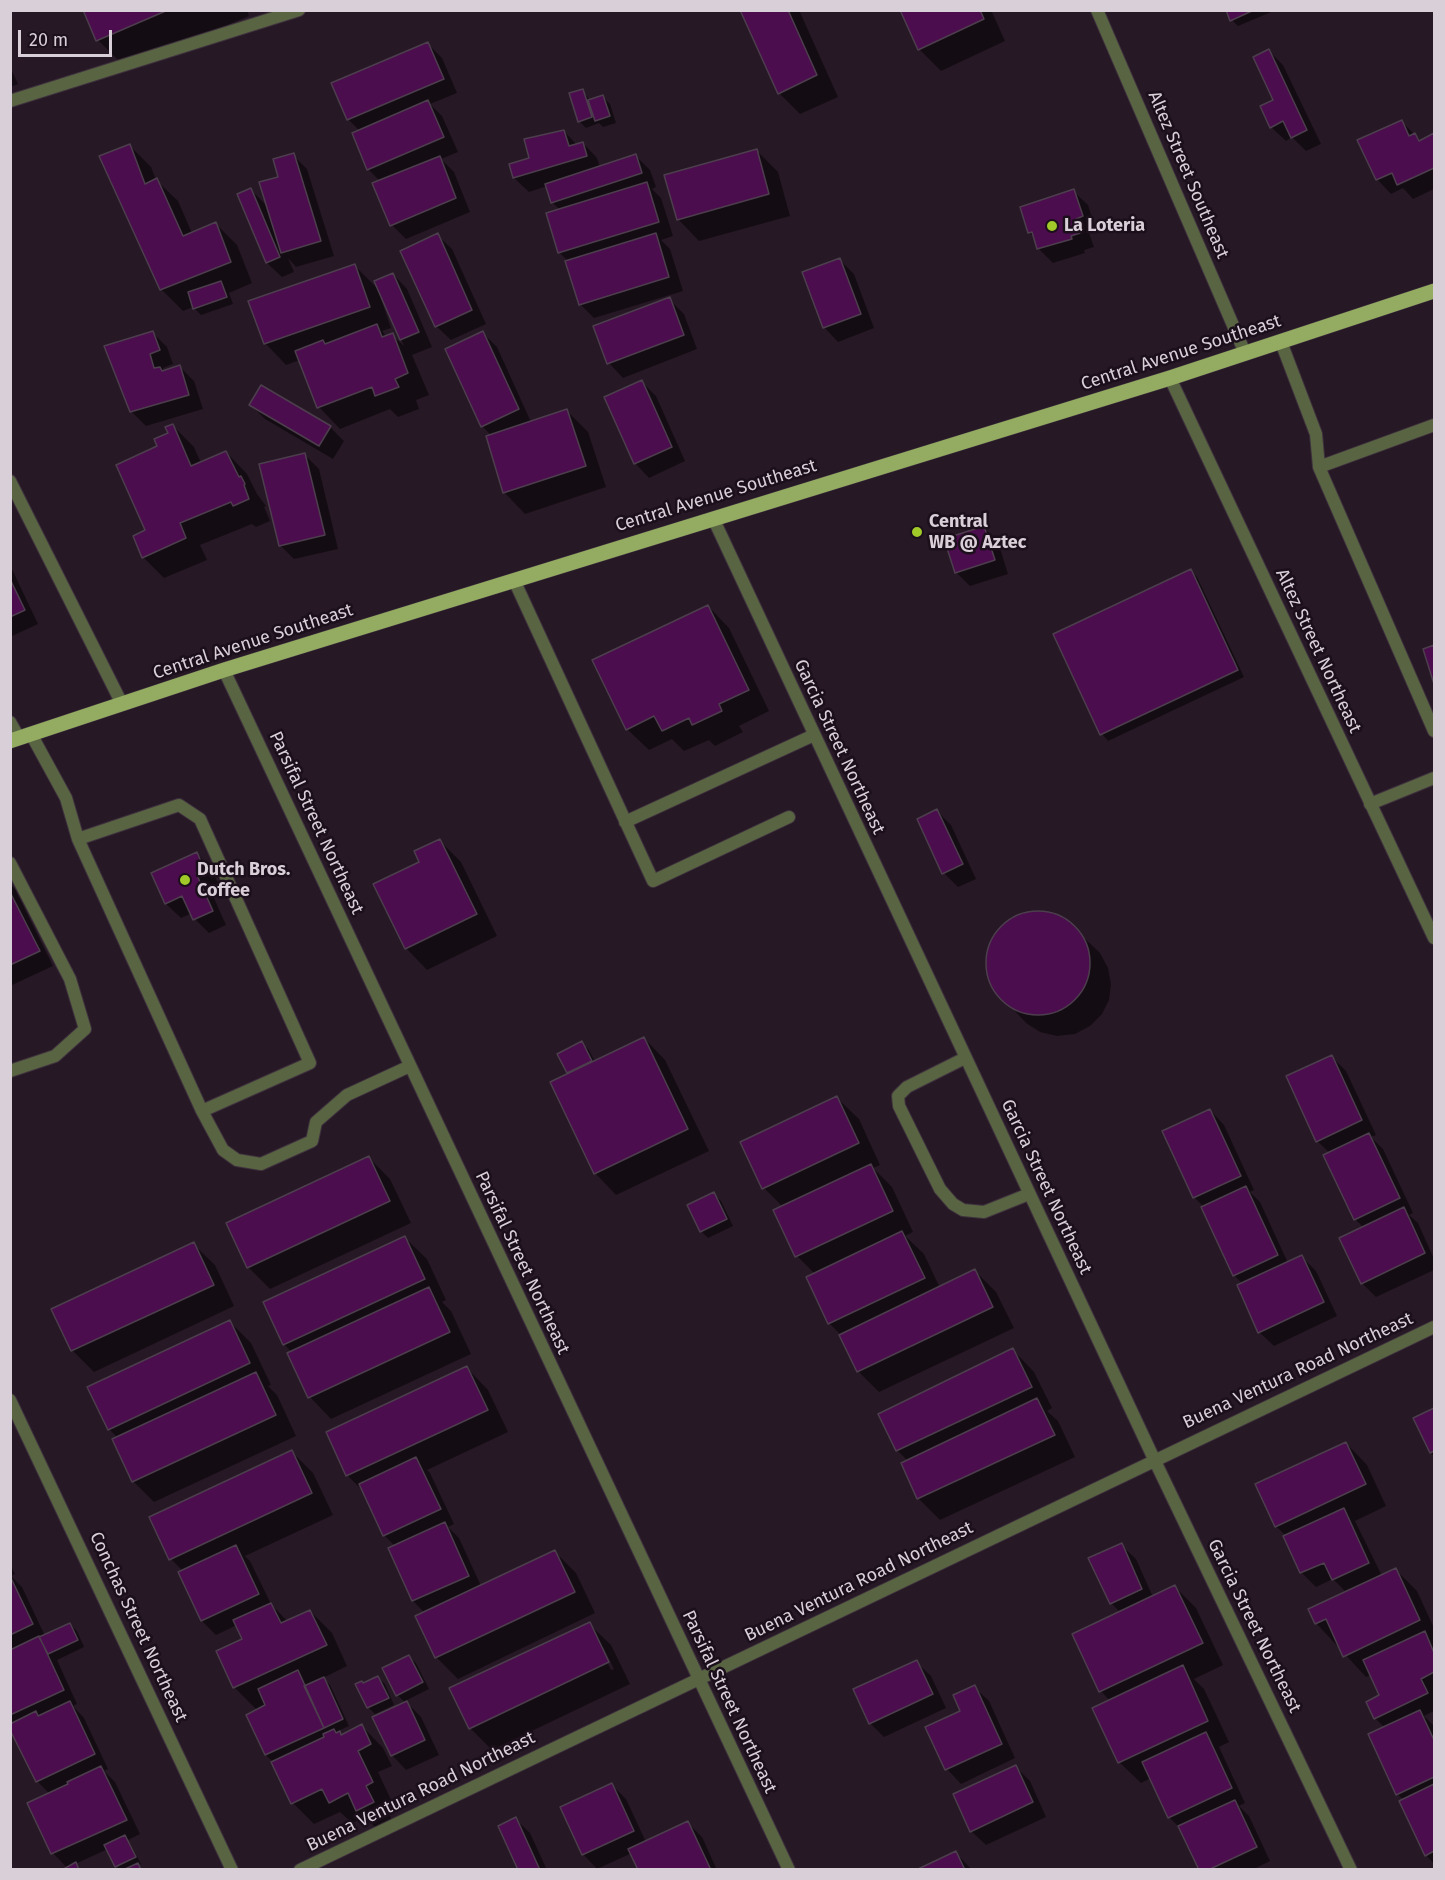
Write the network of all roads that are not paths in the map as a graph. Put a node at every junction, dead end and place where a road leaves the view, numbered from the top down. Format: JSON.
{"nodes":[{"id":1,"x":299,"y":10,"type":"edge"},
{"id":2,"x":1097,"y":10,"type":"edge"},
{"id":3,"x":10,"y":101,"type":"edge"},
{"id":4,"x":1434,"y":291,"type":"edge"},
{"id":5,"x":1281,"y":342,"type":"junction"},
{"id":6,"x":1245,"y":353,"type":"junction"},
{"id":7,"x":1170,"y":378,"type":"junction"},
{"id":8,"x":1434,"y":425,"type":"edge"},
{"id":9,"x":1319,"y":467,"type":"junction"},
{"id":10,"x":10,"y":481,"type":"edge"},
{"id":11,"x":713,"y":518,"type":"junction"},
{"id":12,"x":514,"y":580,"type":"junction"},
{"id":13,"x":224,"y":670,"type":"junction"},
{"id":14,"x":122,"y":704,"type":"junction"},
{"id":15,"x":10,"y":722,"type":"edge"},
{"id":16,"x":1434,"y":731,"type":"edge"},
{"id":17,"x":814,"y":735,"type":"junction"},
{"id":18,"x":20,"y":737,"type":"edge"},
{"id":19,"x":1434,"y":778,"type":"edge"},
{"id":20,"x":1370,"y":804,"type":"junction"},
{"id":21,"x":789,"y":817,"type":"dead end"},
{"id":22,"x":626,"y":822,"type":"junction"},
{"id":23,"x":78,"y":839,"type":"junction"},
{"id":24,"x":10,"y":863,"type":"edge"},
{"id":25,"x":1434,"y":938,"type":"edge"},
{"id":26,"x":965,"y":1058,"type":"junction"},
{"id":27,"x":410,"y":1066,"type":"junction"},
{"id":28,"x":10,"y":1071,"type":"edge"},
{"id":29,"x":202,"y":1111,"type":"junction"},
{"id":30,"x":1029,"y":1194,"type":"junction"},
{"id":31,"x":1434,"y":1327,"type":"edge"},
{"id":32,"x":10,"y":1400,"type":"edge"},
{"id":33,"x":1154,"y":1459,"type":"junction"},
{"id":34,"x":698,"y":1680,"type":"junction"},
{"id":35,"x":232,"y":1869,"type":"edge"},
{"id":36,"x":300,"y":1869,"type":"edge"},
{"id":37,"x":789,"y":1869,"type":"edge"},
{"id":38,"x":1351,"y":1869,"type":"edge"}],
"edges":[{"from":1,"to":3,"type":"street"},
{"from":2,"to":6,"type":"street","name":"Altez Street Southeast"},
{"from":4,"to":5,"type":"main road","name":"Central Avenue Southeast"},
{"from":5,"to":6,"type":"main road","name":"Central Avenue Southeast"},
{"from":5,"to":9,"type":"street"},
{"from":6,"to":7,"type":"main road","name":"Central Avenue Southeast"},
{"from":7,"to":11,"type":"main road","name":"Central Avenue Southeast"},
{"from":7,"to":20,"type":"street","name":"Altez Street Northeast"},
{"from":8,"to":9,"type":"street"},
{"from":9,"to":16,"type":"street"},
{"from":10,"to":14,"type":"street"},
{"from":11,"to":12,"type":"main road","name":"Central Avenue Southeast"},
{"from":11,"to":17,"type":"street","name":"Garcia Street Northeast"},
{"from":12,"to":13,"type":"main road","name":"Central Avenue Southeast"},
{"from":12,"to":22,"type":"street"},
{"from":13,"to":14,"type":"main road","name":"Central Avenue Southeast"},
{"from":13,"to":27,"type":"street","name":"Parsifal Street Northeast"},
{"from":14,"to":18,"type":"main road","name":"Central Avenue Southeast"},
{"from":15,"to":18,"type":"street"},
{"from":17,"to":22,"type":"street"},
{"from":17,"to":26,"type":"street","name":"Garcia Street Northeast"},
{"from":18,"to":23,"type":"street"},
{"from":19,"to":20,"type":"street"},
{"from":20,"to":25,"type":"street","name":"Altez Street Northeast"},
{"from":21,"to":22,"type":"street"},
{"from":23,"to":29,"type":"street"},
{"from":23,"to":29,"type":"street"},
{"from":24,"to":28,"type":"street"},
{"from":26,"to":30,"type":"street","name":"Garcia Street Northeast"},
{"from":26,"to":30,"type":"street"},
{"from":27,"to":29,"type":"street"},
{"from":27,"to":34,"type":"street","name":"Parsifal Street Northeast"},
{"from":30,"to":33,"type":"street","name":"Garcia Street Northeast"},
{"from":31,"to":33,"type":"street","name":"Buena Ventura Road Northeast"},
{"from":32,"to":35,"type":"street","name":"Conchas Street Northeast"},
{"from":33,"to":34,"type":"street","name":"Buena Ventura Road Northeast"},
{"from":33,"to":38,"type":"street","name":"Garcia Street Northeast"},
{"from":34,"to":36,"type":"street","name":"Buena Ventura Road Northeast"},
{"from":34,"to":37,"type":"street","name":"Parsifal Street Northeast"}]}
